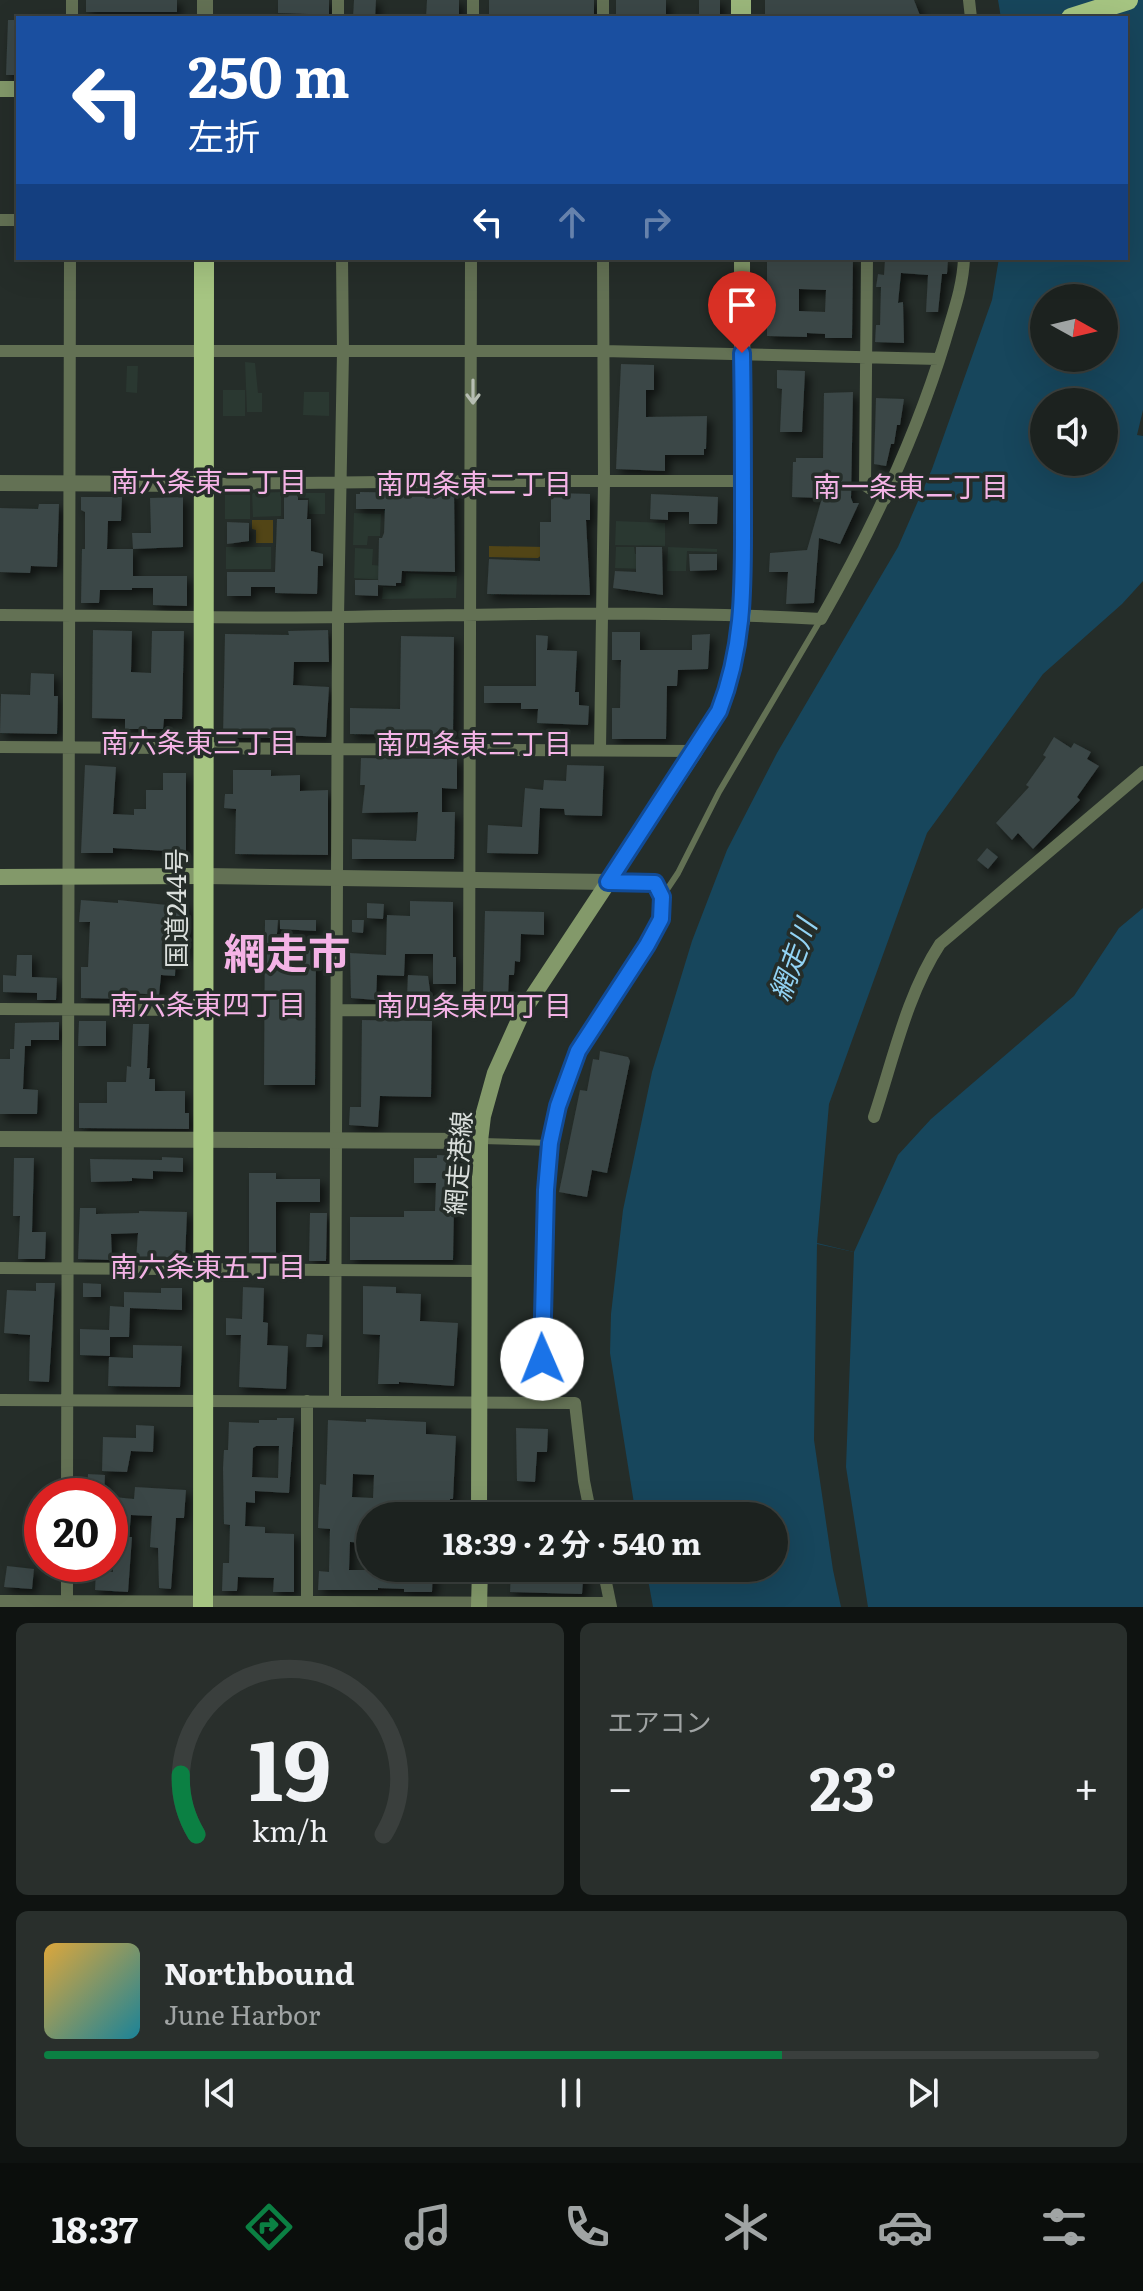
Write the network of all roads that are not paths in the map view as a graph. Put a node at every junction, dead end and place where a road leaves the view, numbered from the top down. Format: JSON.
{"nodes":[{"id":1,"x":1128,"y":0,"type":"edge"},
{"id":2,"x":1077,"y":16,"type":"edge"},
{"id":3,"x":70,"y":260,"type":"edge"},
{"id":4,"x":204,"y":260,"type":"edge"},
{"id":5,"x":342,"y":260,"type":"edge"},
{"id":6,"x":471,"y":260,"type":"edge"},
{"id":7,"x":603,"y":260,"type":"edge"},
{"id":8,"x":742,"y":260,"type":"edge"},
{"id":9,"x":867,"y":260,"type":"edge"},
{"id":10,"x":964,"y":260,"type":"edge"},
{"id":11,"x":0,"y":351,"type":"edge"},
{"id":12,"x":69,"y":351,"type":"junction"},
{"id":13,"x":204,"y":351,"type":"junction"},
{"id":14,"x":473,"y":351,"type":"junction"},
{"id":15,"x":603,"y":351,"type":"junction"},
{"id":16,"x":343,"y":352,"type":"junction"},
{"id":17,"x":742,"y":353,"type":"junction"},
{"id":18,"x":864,"y":357,"type":"junction"},
{"id":19,"x":939,"y":359,"type":"junction"},
{"id":20,"x":472,"y":481,"type":"junction"},
{"id":21,"x":743,"y":481,"type":"junction"},
{"id":22,"x":340,"y":482,"type":"junction"},
{"id":23,"x":604,"y":482,"type":"junction"},
{"id":24,"x":0,"y":483,"type":"edge"},
{"id":25,"x":69,"y":484,"type":"junction"},
{"id":26,"x":203,"y":484,"type":"junction"},
{"id":27,"x":885,"y":499,"type":"junction"},
{"id":28,"x":470,"y":613,"type":"junction"},
{"id":29,"x":603,"y":613,"type":"junction"},
{"id":30,"x":0,"y":615,"type":"edge"},
{"id":31,"x":69,"y":615,"type":"junction"},
{"id":32,"x":743,"y":615,"type":"junction"},
{"id":33,"x":204,"y":616,"type":"junction"},
{"id":34,"x":338,"y":617,"type":"junction"},
{"id":35,"x":821,"y":619,"type":"junction"},
{"id":36,"x":0,"y":747,"type":"edge"},
{"id":37,"x":69,"y":747,"type":"junction"},
{"id":38,"x":202,"y":748,"type":"junction"},
{"id":39,"x":337,"y":749,"type":"junction"},
{"id":40,"x":469,"y":749,"type":"junction"},
{"id":41,"x":600,"y":750,"type":"junction"},
{"id":42,"x":695,"y":751,"type":"junction"},
{"id":43,"x":1143,"y":772,"type":"edge"},
{"id":44,"x":204,"y":876,"type":"junction"},
{"id":45,"x":0,"y":877,"type":"edge"},
{"id":46,"x":69,"y":877,"type":"junction"},
{"id":47,"x":337,"y":878,"type":"junction"},
{"id":48,"x":469,"y":880,"type":"junction"},
{"id":49,"x":608,"y":882,"type":"junction"},
{"id":50,"x":662,"y":897,"type":"junction"},
{"id":51,"x":0,"y":1009,"type":"edge"},
{"id":52,"x":69,"y":1009,"type":"junction"},
{"id":53,"x":203,"y":1010,"type":"junction"},
{"id":54,"x":337,"y":1010,"type":"junction"},
{"id":55,"x":469,"y":1011,"type":"junction"},
{"id":56,"x":523,"y":1011,"type":"junction"},
{"id":57,"x":874,"y":1117,"type":"dead end"},
{"id":58,"x":0,"y":1139,"type":"edge"},
{"id":59,"x":68,"y":1139,"type":"junction"},
{"id":60,"x":336,"y":1139,"type":"junction"},
{"id":61,"x":203,"y":1140,"type":"junction"},
{"id":62,"x":480,"y":1141,"type":"junction"},
{"id":63,"x":550,"y":1143,"type":"junction"},
{"id":64,"x":0,"y":1268,"type":"edge"},
{"id":65,"x":68,"y":1268,"type":"junction"},
{"id":66,"x":202,"y":1269,"type":"junction"},
{"id":67,"x":335,"y":1270,"type":"junction"},
{"id":68,"x":479,"y":1271,"type":"junction"},
{"id":69,"x":0,"y":1400,"type":"edge"},
{"id":70,"x":68,"y":1400,"type":"junction"},
{"id":71,"x":202,"y":1401,"type":"junction"},
{"id":72,"x":307,"y":1401,"type":"junction"},
{"id":73,"x":335,"y":1401,"type":"junction"},
{"id":74,"x":479,"y":1402,"type":"junction"},
{"id":75,"x":543,"y":1404,"type":"junction"},
{"id":76,"x":67,"y":1478,"type":"edge"},
{"id":77,"x":479,"y":1502,"type":"edge"},
{"id":78,"x":588,"y":1502,"type":"edge"},
{"id":79,"x":67,"y":1582,"type":"edge"},
{"id":80,"x":480,"y":1582,"type":"edge"},
{"id":81,"x":606,"y":1582,"type":"edge"},
{"id":82,"x":0,"y":1601,"type":"edge"},
{"id":83,"x":67,"y":1604,"type":"edge"},
{"id":84,"x":203,"y":1604,"type":"edge"},
{"id":85,"x":307,"y":1605,"type":"edge"},
{"id":86,"x":480,"y":1605,"type":"edge"},
{"id":87,"x":610,"y":1605,"type":"edge"}],
"edges":[{"from":1,"to":2,"type":"highway"},
{"from":3,"to":12,"type":"street"},
{"from":4,"to":13,"type":"highway","name":"国道244号"},
{"from":5,"to":16,"type":"street"},
{"from":6,"to":14,"type":"street"},
{"from":7,"to":15,"type":"street"},
{"from":8,"to":17,"type":"main road","name":"網走港線"},
{"from":9,"to":18,"type":"street"},
{"from":10,"to":19,"type":"street"},
{"from":11,"to":12,"type":"street"},
{"from":12,"to":13,"type":"street"},
{"from":12,"to":25,"type":"street"},
{"from":13,"to":16,"type":"street"},
{"from":13,"to":26,"type":"highway","name":"国道244号"},
{"from":14,"to":15,"type":"street"},
{"from":14,"to":16,"type":"street"},
{"from":14,"to":20,"type":"street","one_way":true},
{"from":15,"to":17,"type":"street"},
{"from":15,"to":23,"type":"street"},
{"from":16,"to":22,"type":"street"},
{"from":17,"to":18,"type":"street"},
{"from":17,"to":21,"type":"main road","name":"網走港線"},
{"from":18,"to":19,"type":"street"},
{"from":18,"to":27,"type":"street"},
{"from":19,"to":27,"type":"street"},
{"from":20,"to":22,"type":"street"},
{"from":20,"to":23,"type":"street"},
{"from":20,"to":28,"type":"street"},
{"from":21,"to":23,"type":"street"},
{"from":21,"to":32,"type":"main road","name":"網走港線"},
{"from":22,"to":26,"type":"street"},
{"from":22,"to":34,"type":"street"},
{"from":23,"to":29,"type":"street"},
{"from":24,"to":25,"type":"street"},
{"from":25,"to":26,"type":"street"},
{"from":25,"to":31,"type":"street"},
{"from":26,"to":33,"type":"highway","name":"国道244号"},
{"from":27,"to":35,"type":"street"},
{"from":28,"to":29,"type":"street"},
{"from":28,"to":34,"type":"street"},
{"from":28,"to":40,"type":"street"},
{"from":29,"to":32,"type":"street"},
{"from":29,"to":41,"type":"street"},
{"from":30,"to":31,"type":"street"},
{"from":31,"to":33,"type":"street"},
{"from":31,"to":37,"type":"street"},
{"from":32,"to":35,"type":"street"},
{"from":32,"to":42,"type":"main road","name":"網走港線"},
{"from":33,"to":34,"type":"street"},
{"from":33,"to":38,"type":"highway","name":"国道244号"},
{"from":34,"to":39,"type":"street"},
{"from":35,"to":50,"type":"lane"},
{"from":36,"to":37,"type":"street"},
{"from":37,"to":38,"type":"street"},
{"from":37,"to":46,"type":"street"},
{"from":38,"to":39,"type":"street"},
{"from":38,"to":44,"type":"highway","name":"国道244号"},
{"from":39,"to":40,"type":"street"},
{"from":39,"to":47,"type":"street"},
{"from":40,"to":41,"type":"street"},
{"from":40,"to":48,"type":"street"},
{"from":41,"to":42,"type":"street"},
{"from":42,"to":49,"type":"main road","name":"網走港線"},
{"from":43,"to":57,"type":"street"},
{"from":44,"to":46,"type":"main road"},
{"from":44,"to":47,"type":"street"},
{"from":44,"to":53,"type":"highway","name":"国道244号"},
{"from":45,"to":46,"type":"main road"},
{"from":46,"to":52,"type":"street"},
{"from":47,"to":48,"type":"street"},
{"from":47,"to":54,"type":"street"},
{"from":48,"to":49,"type":"street"},
{"from":48,"to":55,"type":"street"},
{"from":49,"to":50,"type":"street"},
{"from":49,"to":56,"type":"main road","name":"網走港線"},
{"from":50,"to":63,"type":"lane"},
{"from":51,"to":52,"type":"street"},
{"from":52,"to":53,"type":"street"},
{"from":52,"to":59,"type":"street"},
{"from":53,"to":61,"type":"highway","name":"国道244号"},
{"from":54,"to":55,"type":"street"},
{"from":54,"to":60,"type":"street"},
{"from":55,"to":56,"type":"street"},
{"from":56,"to":62,"type":"main road","name":"網走港線"},
{"from":58,"to":59,"type":"street"},
{"from":59,"to":61,"type":"street"},
{"from":59,"to":65,"type":"street"},
{"from":60,"to":61,"type":"street"},
{"from":60,"to":62,"type":"street"},
{"from":60,"to":67,"type":"street"},
{"from":61,"to":66,"type":"highway","name":"国道244号"},
{"from":62,"to":63,"type":"lane"},
{"from":62,"to":68,"type":"main road","name":"網走港線"},
{"from":63,"to":75,"type":"lane"},
{"from":64,"to":65,"type":"street"},
{"from":65,"to":66,"type":"street"},
{"from":65,"to":70,"type":"street"},
{"from":66,"to":67,"type":"street"},
{"from":66,"to":71,"type":"highway","name":"国道244号"},
{"from":67,"to":68,"type":"street"},
{"from":67,"to":73,"type":"street"},
{"from":68,"to":74,"type":"main road","name":"網走港線"},
{"from":69,"to":70,"type":"street"},
{"from":70,"to":71,"type":"street"},
{"from":70,"to":76,"type":"street"},
{"from":71,"to":72,"type":"street"},
{"from":71,"to":84,"type":"highway","name":"国道244号"},
{"from":72,"to":73,"type":"street"},
{"from":72,"to":85,"type":"street"},
{"from":73,"to":74,"type":"street"},
{"from":74,"to":75,"type":"street"},
{"from":74,"to":77,"type":"main road","name":"網走港線"},
{"from":75,"to":78,"type":"street"},
{"from":79,"to":83,"type":"street"},
{"from":80,"to":86,"type":"main road"},
{"from":81,"to":87,"type":"street"},
{"from":82,"to":83,"type":"street"},
{"from":83,"to":84,"type":"street"},
{"from":84,"to":85,"type":"street"},
{"from":85,"to":86,"type":"street"},
{"from":86,"to":87,"type":"street"}]}
